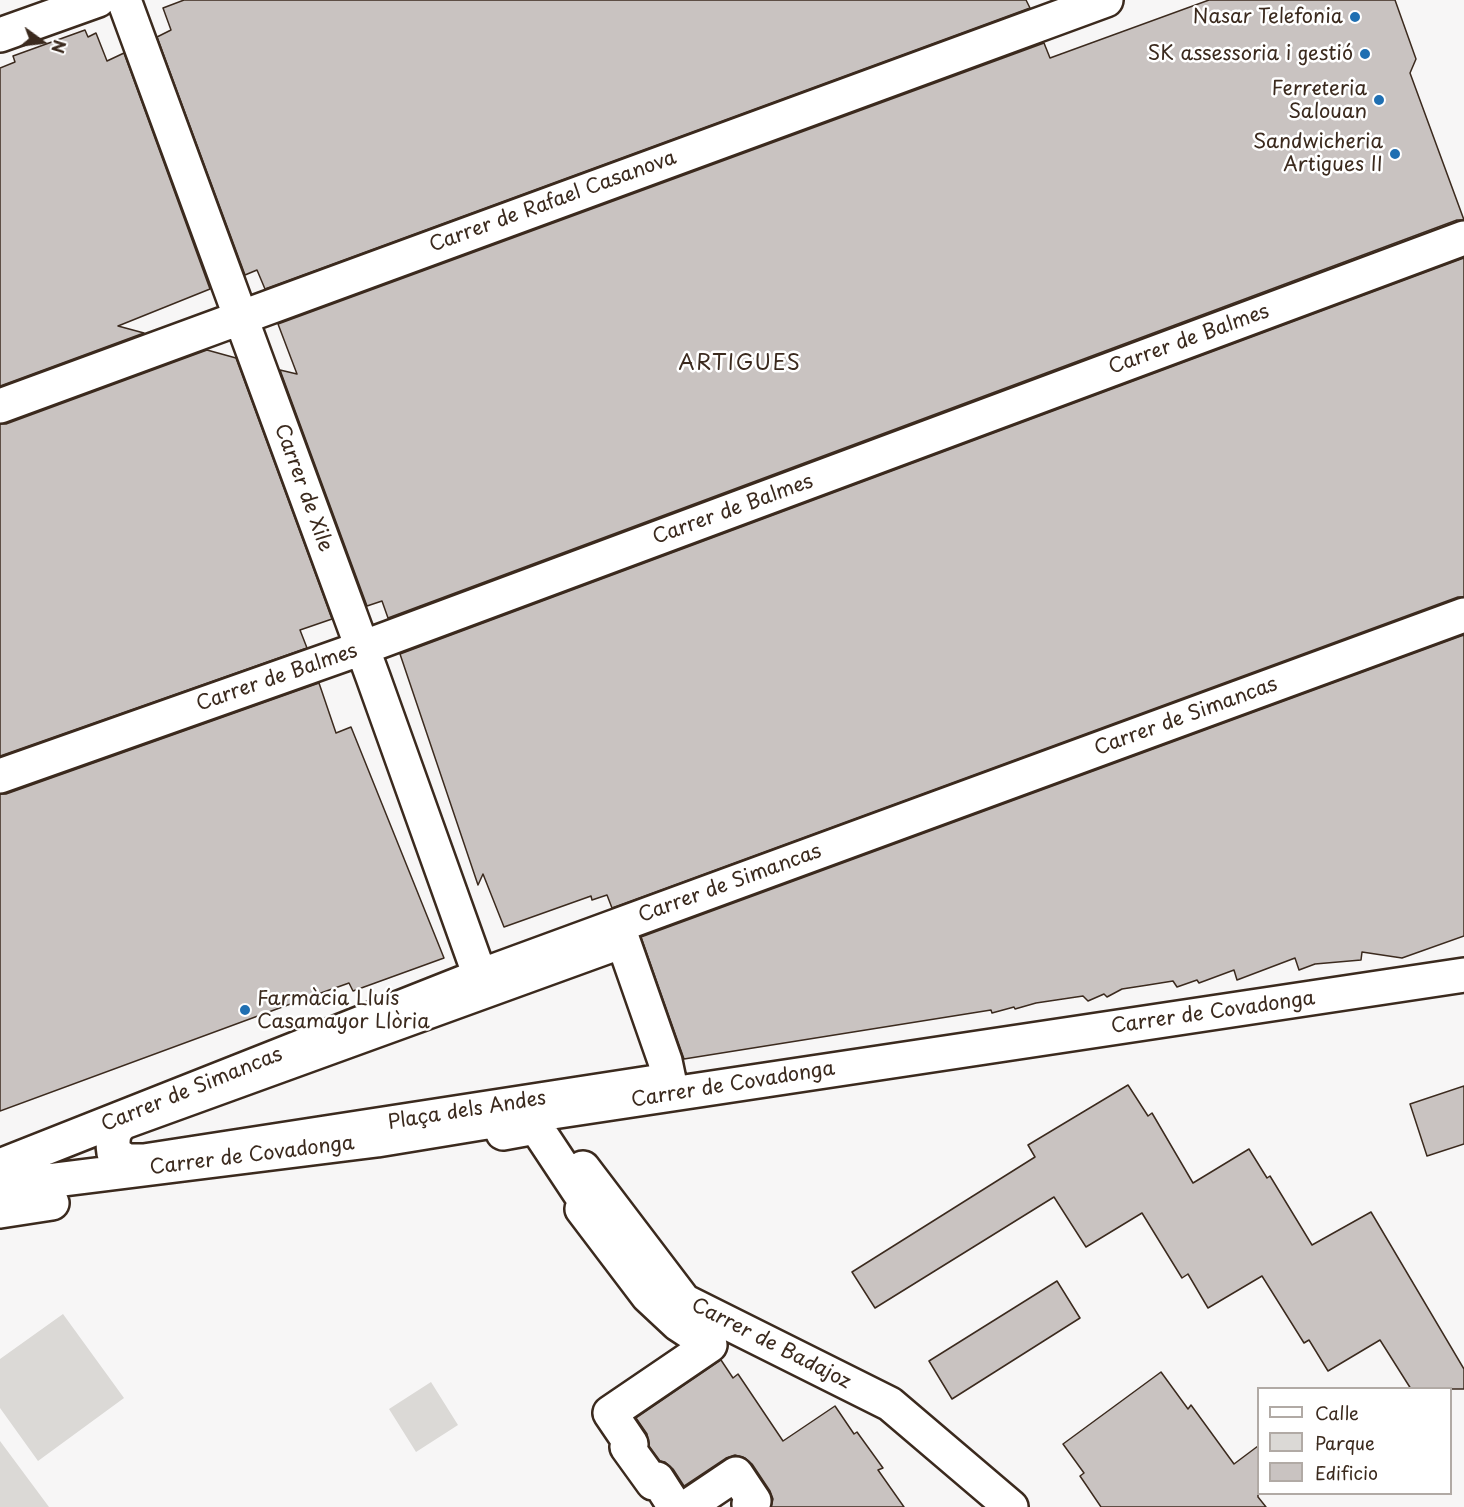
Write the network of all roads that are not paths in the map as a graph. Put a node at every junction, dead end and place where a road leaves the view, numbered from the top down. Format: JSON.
{"nodes":[{"id":1,"x":98,"y":0,"type":"edge"},
{"id":2,"x":124,"y":0,"type":"edge"},
{"id":3,"x":1107,"y":0,"type":"edge"},
{"id":4,"x":0,"y":35,"type":"edge"},
{"id":5,"x":1464,"y":238,"type":"edge"},
{"id":6,"x":240,"y":317,"type":"junction"},
{"id":7,"x":0,"y":405,"type":"edge"},
{"id":8,"x":1464,"y":615,"type":"edge"},
{"id":9,"x":362,"y":648,"type":"junction"},
{"id":10,"x":0,"y":776,"type":"edge"},
{"id":11,"x":623,"y":941,"type":"joint"},
{"id":12,"x":1464,"y":975,"type":"edge"},
{"id":13,"x":480,"y":976,"type":"junction"},
{"id":14,"x":551,"y":1112,"type":"junction"},
{"id":15,"x":0,"y":1166,"type":"edge"},
{"id":16,"x":0,"y":1187,"type":"edge"},
{"id":17,"x":0,"y":1211,"type":"edge"},
{"id":18,"x":675,"y":1507,"type":"edge"},
{"id":19,"x":687,"y":1507,"type":"edge"},
{"id":20,"x":751,"y":1507,"type":"edge"},
{"id":21,"x":1011,"y":1507,"type":"edge"}],
"edges":[{"from":1,"to":4,"type":"street"},
{"from":2,"to":6,"type":"street","name":"Carrer de Xile"},
{"from":3,"to":6,"type":"street","name":"Carrer de Rafael Casanova"},
{"from":5,"to":9,"type":"street","name":"Carrer de Balmes"},
{"from":6,"to":7,"type":"street","name":"Carrer de Rafael Casanova"},
{"from":6,"to":9,"type":"street","name":"Carrer de Xile"},
{"from":8,"to":13,"type":"street","name":"Carrer de Simancas"},
{"from":9,"to":10,"type":"street","name":"Carrer de Balmes"},
{"from":9,"to":13,"type":"street","name":"Carrer de Xile"},
{"from":11,"to":11,"type":"street","name":"Plaça dels Andes"},
{"from":12,"to":14,"type":"street","name":"Carrer de Covadonga"},
{"from":13,"to":15,"type":"street","name":"Carrer de Simancas"},
{"from":14,"to":16,"type":"street","name":"Carrer de Covadonga"},
{"from":14,"to":21,"type":"street","name":"Carrer de Badajoz"},
{"from":17,"to":18,"type":"street"},
{"from":19,"to":20,"type":"street"}]}
